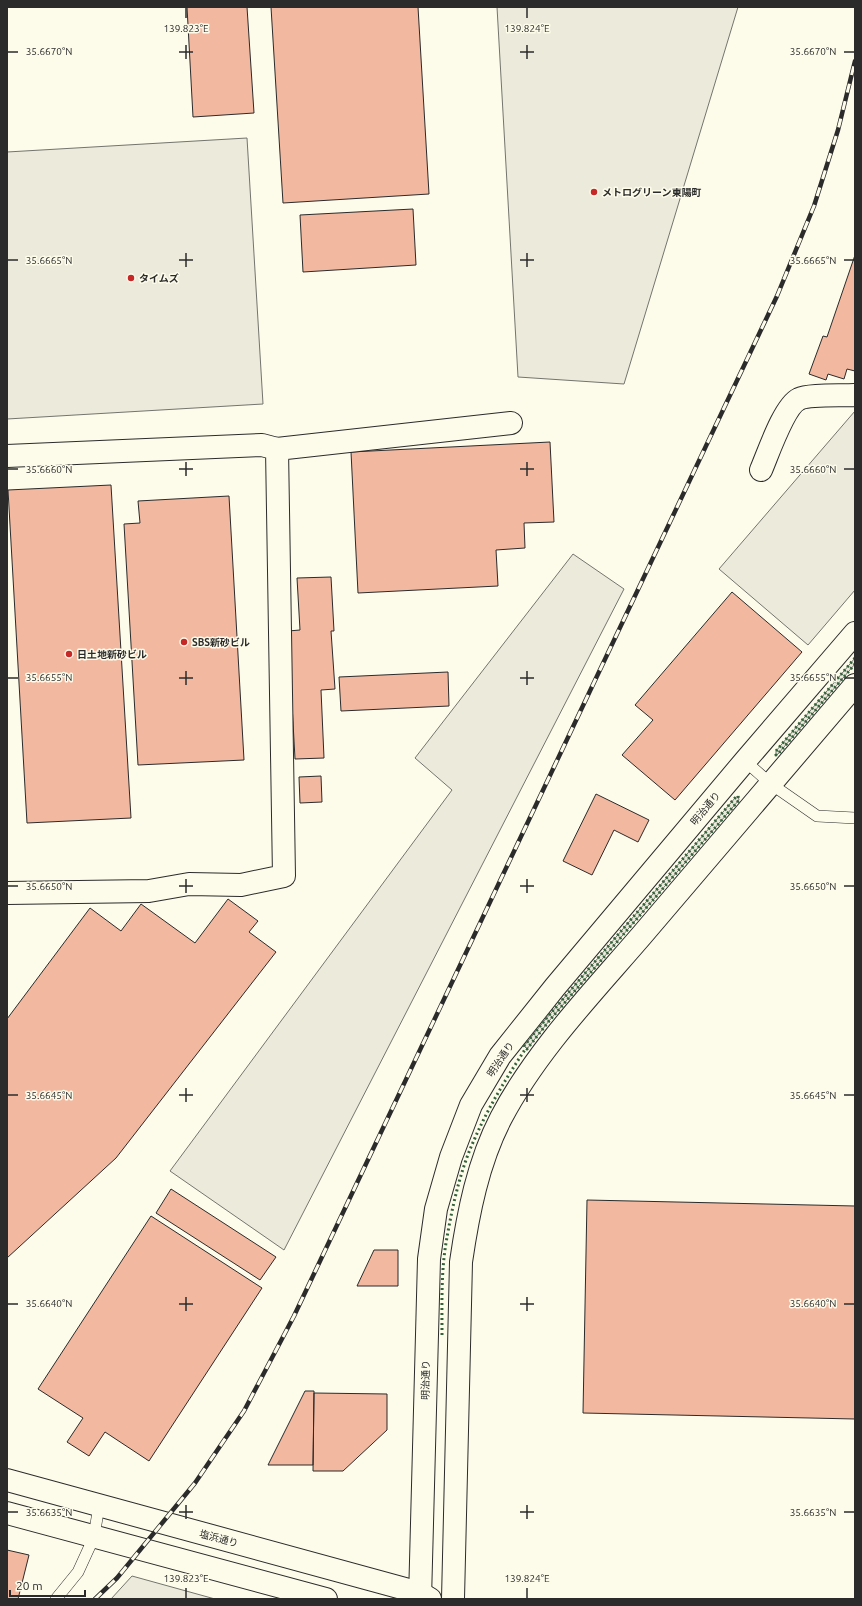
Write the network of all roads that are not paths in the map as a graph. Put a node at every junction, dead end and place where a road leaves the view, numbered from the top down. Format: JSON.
{"nodes":[{"id":1,"x":855,"y":395,"type":"edge"},
{"id":2,"x":511,"y":423,"type":"dead end"},
{"id":3,"x":277,"y":449,"type":"junction"},
{"id":4,"x":7,"y":456,"type":"edge"},
{"id":5,"x":761,"y":470,"type":"dead end"},
{"id":6,"x":855,"y":633,"type":"edge"},
{"id":7,"x":855,"y":685,"type":"edge"},
{"id":8,"x":745,"y":761,"type":"junction"},
{"id":9,"x":772,"y":784,"type":"junction"},
{"id":10,"x":855,"y":818,"type":"edge"},
{"id":11,"x":7,"y":893,"type":"edge"},
{"id":12,"x":7,"y":1480,"type":"edge"},
{"id":13,"x":99,"y":1505,"type":"junction"},
{"id":14,"x":7,"y":1513,"type":"edge"},
{"id":15,"x":94,"y":1537,"type":"junction"},
{"id":16,"x":423,"y":1597,"type":"edge"},
{"id":17,"x":56,"y":1599,"type":"edge"},
{"id":18,"x":326,"y":1599,"type":"edge"},
{"id":19,"x":453,"y":1599,"type":"edge"}],
"edges":[{"from":1,"to":5,"type":"main road"},
{"from":2,"to":3,"type":"main road"},
{"from":3,"to":4,"type":"main road"},
{"from":3,"to":11,"type":"main road"},
{"from":6,"to":8,"type":"main road","name":"明治通り"},
{"from":7,"to":9,"type":"main road"},
{"from":8,"to":9,"type":"lane"},
{"from":8,"to":16,"type":"main road","name":"明治通り"},
{"from":9,"to":10,"type":"lane"},
{"from":9,"to":19,"type":"main road"},
{"from":12,"to":13,"type":"main road","name":"塩浜通り"},
{"from":13,"to":15,"type":"lane"},
{"from":13,"to":16,"type":"main road","name":"塩浜通り"},
{"from":14,"to":15,"type":"main road"},
{"from":15,"to":17,"type":"lane"},
{"from":15,"to":18,"type":"main road"}]}
